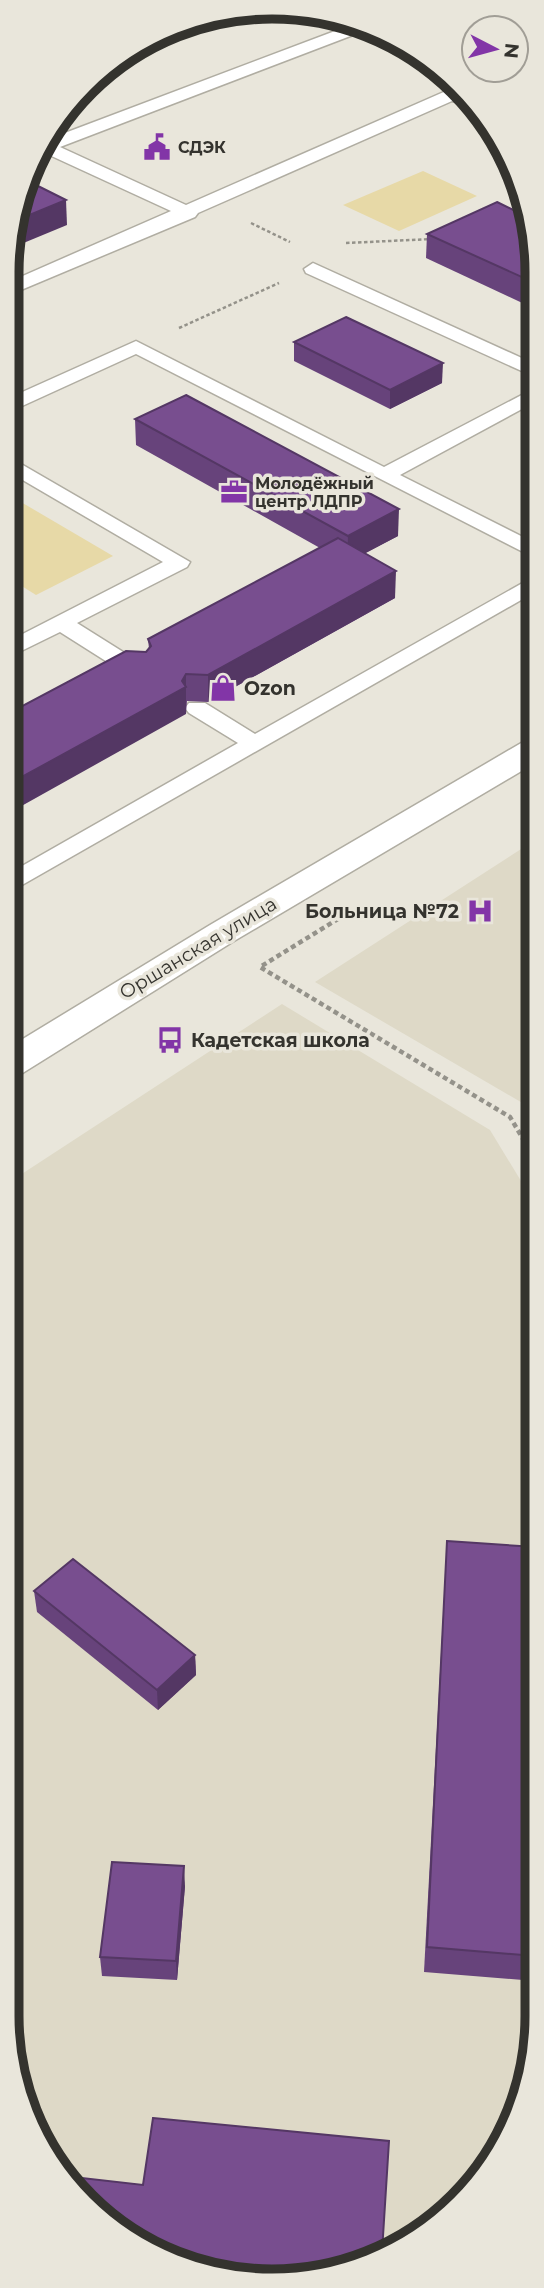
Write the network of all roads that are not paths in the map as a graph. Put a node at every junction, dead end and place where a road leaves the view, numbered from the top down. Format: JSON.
{"nodes":[{"id":1,"x":348,"y":31,"type":"edge"},
{"id":2,"x":453,"y":96,"type":"edge"},
{"id":3,"x":56,"y":141,"type":"edge"},
{"id":4,"x":51,"y":150,"type":"edge"},
{"id":5,"x":197,"y":207,"type":"junction"},
{"id":6,"x":313,"y":268,"type":"dead end"},
{"id":7,"x":19,"y":285,"type":"edge"},
{"id":8,"x":525,"y":366,"type":"edge"},
{"id":9,"x":525,"y":399,"type":"edge"},
{"id":10,"x":19,"y":401,"type":"edge"},
{"id":11,"x":19,"y":469,"type":"edge"},
{"id":12,"x":386,"y":474,"type":"junction"},
{"id":13,"x":525,"y":547,"type":"edge"},
{"id":14,"x":525,"y":589,"type":"edge"},
{"id":15,"x":61,"y":623,"type":"junction"},
{"id":16,"x":19,"y":645,"type":"edge"},
{"id":17,"x":139,"y":672,"type":"edge"},
{"id":18,"x":197,"y":708,"type":"dead end"},
{"id":19,"x":255,"y":744,"type":"junction"},
{"id":20,"x":525,"y":755,"type":"edge"},
{"id":21,"x":19,"y":879,"type":"edge"},
{"id":22,"x":19,"y":1055,"type":"edge"}],
"edges":[{"from":1,"to":3,"type":"lane"},
{"from":2,"to":5,"type":"lane"},
{"from":4,"to":5,"type":"lane"},
{"from":5,"to":7,"type":"lane"},
{"from":6,"to":8,"type":"lane"},
{"from":9,"to":12,"type":"lane"},
{"from":10,"to":12,"type":"lane"},
{"from":11,"to":15,"type":"lane"},
{"from":12,"to":13,"type":"lane"},
{"from":14,"to":19,"type":"lane"},
{"from":15,"to":16,"type":"lane"},
{"from":15,"to":17,"type":"lane"},
{"from":18,"to":19,"type":"lane"},
{"from":19,"to":21,"type":"lane"},
{"from":20,"to":22,"type":"street","name":"Оршанская улица"}]}
